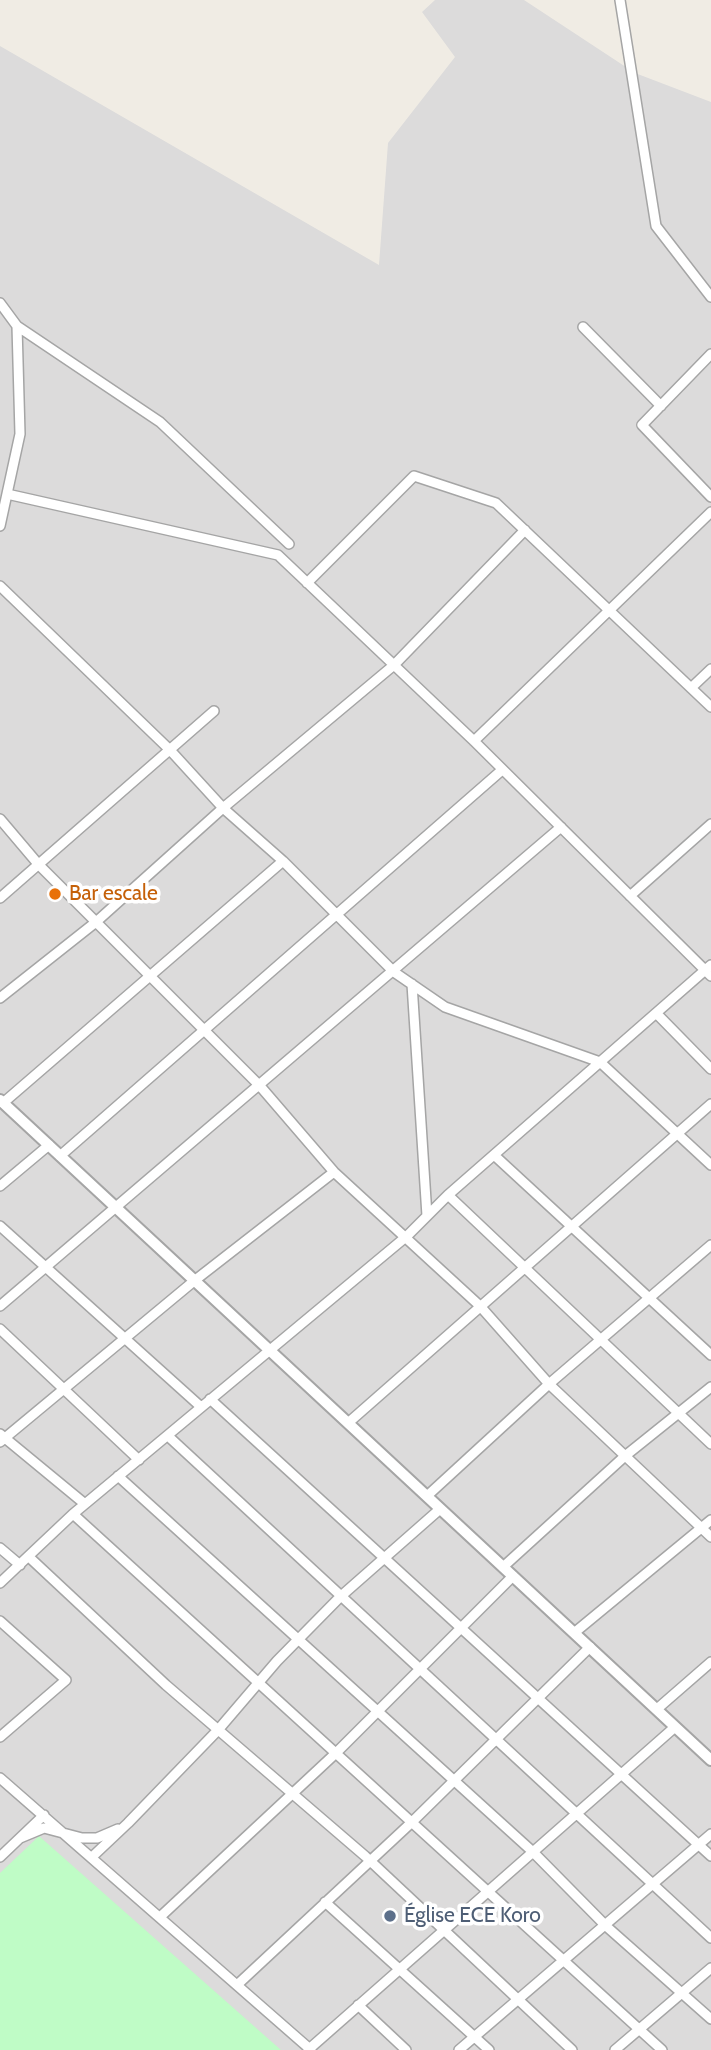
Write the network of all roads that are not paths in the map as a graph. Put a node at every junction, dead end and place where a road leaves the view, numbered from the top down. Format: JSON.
{"nodes":[{"id":1,"x":620,"y":0,"type":"edge"},
{"id":2,"x":711,"y":297,"type":"edge"},
{"id":3,"x":0,"y":303,"type":"edge"},
{"id":4,"x":16,"y":326,"type":"junction"},
{"id":5,"x":583,"y":327,"type":"dead end"},
{"id":6,"x":711,"y":355,"type":"edge"},
{"id":7,"x":661,"y":406,"type":"junction"},
{"id":8,"x":7,"y":494,"type":"junction"},
{"id":9,"x":711,"y":497,"type":"edge"},
{"id":10,"x":711,"y":512,"type":"edge"},
{"id":11,"x":0,"y":526,"type":"edge"},
{"id":12,"x":525,"y":530,"type":"junction"},
{"id":13,"x":289,"y":544,"type":"dead end"},
{"id":14,"x":307,"y":583,"type":"junction"},
{"id":15,"x":0,"y":586,"type":"edge"},
{"id":16,"x":609,"y":610,"type":"junction"},
{"id":17,"x":394,"y":665,"type":"junction"},
{"id":18,"x":711,"y":669,"type":"edge"},
{"id":19,"x":691,"y":688,"type":"junction"},
{"id":20,"x":711,"y":707,"type":"edge"},
{"id":21,"x":214,"y":711,"type":"dead end"},
{"id":22,"x":474,"y":741,"type":"junction"},
{"id":23,"x":170,"y":750,"type":"junction"},
{"id":24,"x":502,"y":769,"type":"junction"},
{"id":25,"x":223,"y":808,"type":"junction"},
{"id":26,"x":0,"y":819,"type":"edge"},
{"id":27,"x":711,"y":824,"type":"edge"},
{"id":28,"x":561,"y":827,"type":"junction"},
{"id":29,"x":283,"y":861,"type":"junction"},
{"id":30,"x":39,"y":865,"type":"junction"},
{"id":31,"x":630,"y":896,"type":"junction"},
{"id":32,"x":0,"y":898,"type":"edge"},
{"id":33,"x":337,"y":915,"type":"junction"},
{"id":34,"x":96,"y":922,"type":"junction"},
{"id":35,"x":709,"y":970,"type":"edge"},
{"id":36,"x":394,"y":972,"type":"junction"},
{"id":37,"x":150,"y":976,"type":"junction"},
{"id":38,"x":412,"y":985,"type":"junction"},
{"id":39,"x":0,"y":999,"type":"edge"},
{"id":40,"x":656,"y":1013,"type":"junction"},
{"id":41,"x":204,"y":1030,"type":"junction"},
{"id":42,"x":600,"y":1062,"type":"junction"},
{"id":43,"x":711,"y":1069,"type":"edge"},
{"id":44,"x":260,"y":1086,"type":"junction"},
{"id":45,"x":2,"y":1101,"type":"edge"},
{"id":46,"x":711,"y":1104,"type":"edge"},
{"id":47,"x":677,"y":1133,"type":"junction"},
{"id":48,"x":49,"y":1145,"type":"junction"},
{"id":49,"x":494,"y":1155,"type":"junction"},
{"id":50,"x":60,"y":1156,"type":"junction"},
{"id":51,"x":711,"y":1165,"type":"edge"},
{"id":52,"x":334,"y":1172,"type":"junction"},
{"id":53,"x":0,"y":1185,"type":"edge"},
{"id":54,"x":448,"y":1195,"type":"junction"},
{"id":55,"x":115,"y":1207,"type":"junction"},
{"id":56,"x":427,"y":1216,"type":"junction"},
{"id":57,"x":0,"y":1226,"type":"edge"},
{"id":58,"x":571,"y":1226,"type":"junction"},
{"id":59,"x":407,"y":1236,"type":"junction"},
{"id":60,"x":711,"y":1245,"type":"edge"},
{"id":61,"x":45,"y":1266,"type":"junction"},
{"id":62,"x":523,"y":1268,"type":"junction"},
{"id":63,"x":194,"y":1281,"type":"junction"},
{"id":64,"x":650,"y":1296,"type":"junction"},
{"id":65,"x":0,"y":1306,"type":"edge"},
{"id":66,"x":480,"y":1306,"type":"junction"},
{"id":67,"x":0,"y":1329,"type":"edge"},
{"id":68,"x":125,"y":1338,"type":"junction"},
{"id":69,"x":600,"y":1340,"type":"junction"},
{"id":70,"x":270,"y":1351,"type":"junction"},
{"id":71,"x":711,"y":1354,"type":"edge"},
{"id":72,"x":549,"y":1384,"type":"junction"},
{"id":73,"x":711,"y":1387,"type":"edge"},
{"id":74,"x":64,"y":1389,"type":"junction"},
{"id":75,"x":210,"y":1399,"type":"junction"},
{"id":76,"x":200,"y":1406,"type":"junction"},
{"id":77,"x":678,"y":1414,"type":"junction"},
{"id":78,"x":348,"y":1423,"type":"junction"},
{"id":79,"x":168,"y":1436,"type":"junction"},
{"id":80,"x":2,"y":1438,"type":"edge"},
{"id":81,"x":711,"y":1444,"type":"edge"},
{"id":82,"x":625,"y":1455,"type":"junction"},
{"id":83,"x":139,"y":1460,"type":"junction"},
{"id":84,"x":118,"y":1476,"type":"junction"},
{"id":85,"x":427,"y":1496,"type":"junction"},
{"id":86,"x":85,"y":1504,"type":"junction"},
{"id":87,"x":440,"y":1509,"type":"junction"},
{"id":88,"x":73,"y":1514,"type":"junction"},
{"id":89,"x":711,"y":1520,"type":"edge"},
{"id":90,"x":702,"y":1528,"type":"junction"},
{"id":91,"x":711,"y":1537,"type":"edge"},
{"id":92,"x":0,"y":1548,"type":"edge"},
{"id":93,"x":29,"y":1557,"type":"junction"},
{"id":94,"x":383,"y":1560,"type":"junction"},
{"id":95,"x":20,"y":1565,"type":"junction"},
{"id":96,"x":503,"y":1567,"type":"junction"},
{"id":97,"x":513,"y":1576,"type":"junction"},
{"id":98,"x":0,"y":1583,"type":"edge"},
{"id":99,"x":341,"y":1597,"type":"junction"},
{"id":100,"x":0,"y":1621,"type":"edge"},
{"id":101,"x":461,"y":1626,"type":"junction"},
{"id":102,"x":574,"y":1633,"type":"junction"},
{"id":103,"x":297,"y":1641,"type":"junction"},
{"id":104,"x":590,"y":1647,"type":"junction"},
{"id":105,"x":711,"y":1662,"type":"edge"},
{"id":106,"x":419,"y":1668,"type":"junction"},
{"id":107,"x":258,"y":1682,"type":"junction"},
{"id":108,"x":538,"y":1696,"type":"junction"},
{"id":109,"x":657,"y":1709,"type":"junction"},
{"id":110,"x":377,"y":1711,"type":"junction"},
{"id":111,"x":675,"y":1727,"type":"junction"},
{"id":112,"x":218,"y":1730,"type":"junction"},
{"id":113,"x":0,"y":1737,"type":"edge"},
{"id":114,"x":494,"y":1739,"type":"junction"},
{"id":115,"x":336,"y":1753,"type":"junction"},
{"id":116,"x":711,"y":1760,"type":"edge"},
{"id":117,"x":621,"y":1774,"type":"junction"},
{"id":118,"x":0,"y":1777,"type":"edge"},
{"id":119,"x":453,"y":1780,"type":"junction"},
{"id":120,"x":292,"y":1795,"type":"junction"},
{"id":121,"x":44,"y":1815,"type":"junction"},
{"id":122,"x":576,"y":1815,"type":"junction"},
{"id":123,"x":412,"y":1822,"type":"junction"},
{"id":124,"x":128,"y":1823,"type":"junction"},
{"id":125,"x":64,"y":1832,"type":"junction"},
{"id":126,"x":711,"y":1834,"type":"edge"},
{"id":127,"x":19,"y":1838,"type":"junction"},
{"id":128,"x":698,"y":1844,"type":"junction"},
{"id":129,"x":533,"y":1852,"type":"junction"},
{"id":130,"x":711,"y":1856,"type":"edge"},
{"id":131,"x":0,"y":1857,"type":"edge"},
{"id":132,"x":92,"y":1857,"type":"junction"},
{"id":133,"x":369,"y":1863,"type":"junction"},
{"id":134,"x":653,"y":1886,"type":"junction"},
{"id":135,"x":489,"y":1891,"type":"junction"},
{"id":136,"x":325,"y":1902,"type":"junction"},
{"id":137,"x":160,"y":1917,"type":"junction"},
{"id":138,"x":606,"y":1926,"type":"junction"},
{"id":139,"x":444,"y":1929,"type":"junction"},
{"id":140,"x":711,"y":1938,"type":"edge"},
{"id":141,"x":564,"y":1962,"type":"junction"},
{"id":142,"x":711,"y":1968,"type":"edge"},
{"id":143,"x":399,"y":1970,"type":"junction"},
{"id":144,"x":237,"y":1985,"type":"junction"},
{"id":145,"x":683,"y":1993,"type":"junction"},
{"id":146,"x":518,"y":2001,"type":"junction"},
{"id":147,"x":358,"y":2006,"type":"junction"},
{"id":148,"x":711,"y":2019,"type":"edge"},
{"id":149,"x":639,"y":2029,"type":"junction"},
{"id":150,"x":475,"y":2037,"type":"junction"},
{"id":151,"x":309,"y":2050,"type":"edge"},
{"id":152,"x":406,"y":2050,"type":"edge"},
{"id":153,"x":460,"y":2050,"type":"edge"},
{"id":154,"x":489,"y":2050,"type":"edge"},
{"id":155,"x":572,"y":2050,"type":"edge"},
{"id":156,"x":615,"y":2050,"type":"edge"},
{"id":157,"x":662,"y":2050,"type":"edge"}],
"edges":[{"from":1,"to":2,"type":"street"},
{"from":3,"to":4,"type":"street"},
{"from":4,"to":8,"type":"street"},
{"from":4,"to":13,"type":"street"},
{"from":5,"to":7,"type":"street"},
{"from":6,"to":7,"type":"street"},
{"from":7,"to":9,"type":"street"},
{"from":8,"to":11,"type":"street"},
{"from":8,"to":14,"type":"street"},
{"from":10,"to":16,"type":"street"},
{"from":12,"to":14,"type":"street"},
{"from":12,"to":16,"type":"street"},
{"from":12,"to":17,"type":"street"},
{"from":14,"to":17,"type":"street"},
{"from":15,"to":23,"type":"street"},
{"from":16,"to":19,"type":"street"},
{"from":16,"to":22,"type":"street"},
{"from":17,"to":22,"type":"street"},
{"from":17,"to":25,"type":"street"},
{"from":18,"to":19,"type":"street"},
{"from":19,"to":20,"type":"street"},
{"from":21,"to":23,"type":"street"},
{"from":22,"to":24,"type":"street"},
{"from":23,"to":25,"type":"street"},
{"from":23,"to":30,"type":"street"},
{"from":24,"to":28,"type":"street"},
{"from":24,"to":33,"type":"street"},
{"from":25,"to":29,"type":"street"},
{"from":25,"to":34,"type":"street"},
{"from":26,"to":30,"type":"street"},
{"from":27,"to":31,"type":"street"},
{"from":28,"to":31,"type":"street"},
{"from":28,"to":36,"type":"street"},
{"from":29,"to":33,"type":"street"},
{"from":29,"to":37,"type":"street"},
{"from":30,"to":32,"type":"street"},
{"from":30,"to":34,"type":"street"},
{"from":31,"to":35,"type":"street"},
{"from":33,"to":36,"type":"street"},
{"from":33,"to":41,"type":"street"},
{"from":34,"to":37,"type":"street"},
{"from":34,"to":39,"type":"street"},
{"from":35,"to":40,"type":"street"},
{"from":36,"to":38,"type":"street"},
{"from":36,"to":44,"type":"street"},
{"from":37,"to":41,"type":"street"},
{"from":37,"to":45,"type":"street"},
{"from":38,"to":42,"type":"street"},
{"from":38,"to":56,"type":"street"},
{"from":40,"to":42,"type":"street"},
{"from":40,"to":43,"type":"street"},
{"from":41,"to":44,"type":"street"},
{"from":41,"to":50,"type":"street"},
{"from":42,"to":47,"type":"street"},
{"from":42,"to":49,"type":"street"},
{"from":44,"to":52,"type":"street"},
{"from":44,"to":55,"type":"street"},
{"from":45,"to":48,"type":"street"},
{"from":46,"to":47,"type":"street"},
{"from":47,"to":51,"type":"street"},
{"from":47,"to":58,"type":"street"},
{"from":48,"to":50,"type":"street"},
{"from":48,"to":53,"type":"street"},
{"from":49,"to":54,"type":"street"},
{"from":49,"to":58,"type":"street"},
{"from":50,"to":55,"type":"street"},
{"from":52,"to":59,"type":"street"},
{"from":52,"to":63,"type":"street"},
{"from":54,"to":56,"type":"street"},
{"from":54,"to":62,"type":"street"},
{"from":55,"to":61,"type":"street"},
{"from":55,"to":63,"type":"street"},
{"from":56,"to":59,"type":"street"},
{"from":57,"to":61,"type":"street"},
{"from":58,"to":62,"type":"street"},
{"from":58,"to":64,"type":"street"},
{"from":59,"to":66,"type":"street"},
{"from":59,"to":70,"type":"street"},
{"from":60,"to":64,"type":"street"},
{"from":61,"to":65,"type":"street"},
{"from":61,"to":68,"type":"street"},
{"from":62,"to":66,"type":"street"},
{"from":62,"to":69,"type":"street"},
{"from":63,"to":68,"type":"street"},
{"from":63,"to":70,"type":"street"},
{"from":64,"to":69,"type":"street"},
{"from":64,"to":71,"type":"street"},
{"from":66,"to":72,"type":"street"},
{"from":66,"to":78,"type":"street"},
{"from":67,"to":74,"type":"street"},
{"from":68,"to":74,"type":"street"},
{"from":68,"to":76,"type":"street"},
{"from":69,"to":72,"type":"street"},
{"from":69,"to":77,"type":"street"},
{"from":70,"to":75,"type":"street"},
{"from":70,"to":78,"type":"street"},
{"from":72,"to":82,"type":"street"},
{"from":72,"to":85,"type":"street"},
{"from":73,"to":77,"type":"street"},
{"from":74,"to":80,"type":"street"},
{"from":74,"to":83,"type":"street"},
{"from":75,"to":76,"type":"street"},
{"from":75,"to":94,"type":"street"},
{"from":76,"to":79,"type":"street"},
{"from":77,"to":81,"type":"street"},
{"from":77,"to":82,"type":"street"},
{"from":78,"to":85,"type":"street"},
{"from":79,"to":83,"type":"street"},
{"from":79,"to":99,"type":"street"},
{"from":80,"to":86,"type":"street"},
{"from":82,"to":90,"type":"street"},
{"from":82,"to":96,"type":"street"},
{"from":83,"to":84,"type":"street"},
{"from":84,"to":86,"type":"street"},
{"from":84,"to":103,"type":"street"},
{"from":85,"to":87,"type":"street"},
{"from":86,"to":88,"type":"street"},
{"from":87,"to":94,"type":"street"},
{"from":87,"to":96,"type":"street"},
{"from":88,"to":93,"type":"street"},
{"from":88,"to":107,"type":"street"},
{"from":89,"to":90,"type":"street"},
{"from":90,"to":91,"type":"street"},
{"from":90,"to":102,"type":"street"},
{"from":92,"to":95,"type":"street"},
{"from":93,"to":95,"type":"street"},
{"from":93,"to":112,"type":"street"},
{"from":94,"to":99,"type":"street"},
{"from":94,"to":101,"type":"street"},
{"from":95,"to":98,"type":"street"},
{"from":96,"to":97,"type":"street"},
{"from":97,"to":101,"type":"street"},
{"from":97,"to":102,"type":"street"},
{"from":99,"to":103,"type":"street"},
{"from":99,"to":106,"type":"street"},
{"from":100,"to":113,"type":"street"},
{"from":101,"to":106,"type":"street"},
{"from":101,"to":108,"type":"street"},
{"from":102,"to":104,"type":"street"},
{"from":103,"to":107,"type":"street"},
{"from":103,"to":110,"type":"street"},
{"from":104,"to":108,"type":"street"},
{"from":104,"to":109,"type":"street"},
{"from":105,"to":109,"type":"street"},
{"from":106,"to":110,"type":"street"},
{"from":106,"to":114,"type":"street"},
{"from":107,"to":112,"type":"street"},
{"from":107,"to":115,"type":"street"},
{"from":108,"to":114,"type":"street"},
{"from":108,"to":117,"type":"street"},
{"from":109,"to":111,"type":"street"},
{"from":110,"to":115,"type":"street"},
{"from":110,"to":119,"type":"street"},
{"from":111,"to":116,"type":"street"},
{"from":111,"to":117,"type":"street"},
{"from":112,"to":120,"type":"street"},
{"from":112,"to":124,"type":"street"},
{"from":114,"to":119,"type":"street"},
{"from":114,"to":122,"type":"street"},
{"from":115,"to":120,"type":"street"},
{"from":115,"to":123,"type":"street"},
{"from":117,"to":122,"type":"street"},
{"from":117,"to":128,"type":"street"},
{"from":118,"to":121,"type":"street"},
{"from":119,"to":123,"type":"street"},
{"from":119,"to":129,"type":"street"},
{"from":120,"to":133,"type":"street"},
{"from":120,"to":137,"type":"street"},
{"from":121,"to":125,"type":"street"},
{"from":121,"to":127,"type":"street"},
{"from":122,"to":129,"type":"street"},
{"from":122,"to":134,"type":"street"},
{"from":123,"to":133,"type":"street"},
{"from":123,"to":135,"type":"street"},
{"from":124,"to":125,"type":"street"},
{"from":124,"to":132,"type":"street"},
{"from":125,"to":127,"type":"street"},
{"from":125,"to":132,"type":"street"},
{"from":126,"to":128,"type":"street"},
{"from":127,"to":131,"type":"street"},
{"from":128,"to":130,"type":"street"},
{"from":128,"to":134,"type":"street"},
{"from":129,"to":135,"type":"street"},
{"from":129,"to":138,"type":"street"},
{"from":132,"to":137,"type":"street"},
{"from":133,"to":136,"type":"street"},
{"from":133,"to":139,"type":"street"},
{"from":134,"to":138,"type":"street"},
{"from":134,"to":140,"type":"street"},
{"from":135,"to":139,"type":"street"},
{"from":135,"to":141,"type":"street"},
{"from":136,"to":143,"type":"street"},
{"from":136,"to":144,"type":"street"},
{"from":137,"to":144,"type":"street"},
{"from":138,"to":141,"type":"street"},
{"from":138,"to":145,"type":"street"},
{"from":139,"to":143,"type":"street"},
{"from":139,"to":146,"type":"street"},
{"from":141,"to":146,"type":"street"},
{"from":141,"to":149,"type":"street"},
{"from":142,"to":145,"type":"street"},
{"from":143,"to":147,"type":"street"},
{"from":143,"to":150,"type":"street"},
{"from":144,"to":151,"type":"street"},
{"from":145,"to":148,"type":"street"},
{"from":145,"to":149,"type":"street"},
{"from":146,"to":150,"type":"street"},
{"from":146,"to":155,"type":"street"},
{"from":147,"to":151,"type":"street"},
{"from":147,"to":152,"type":"street"},
{"from":149,"to":156,"type":"street"},
{"from":149,"to":157,"type":"street"},
{"from":150,"to":153,"type":"street"},
{"from":150,"to":154,"type":"street"}]}
